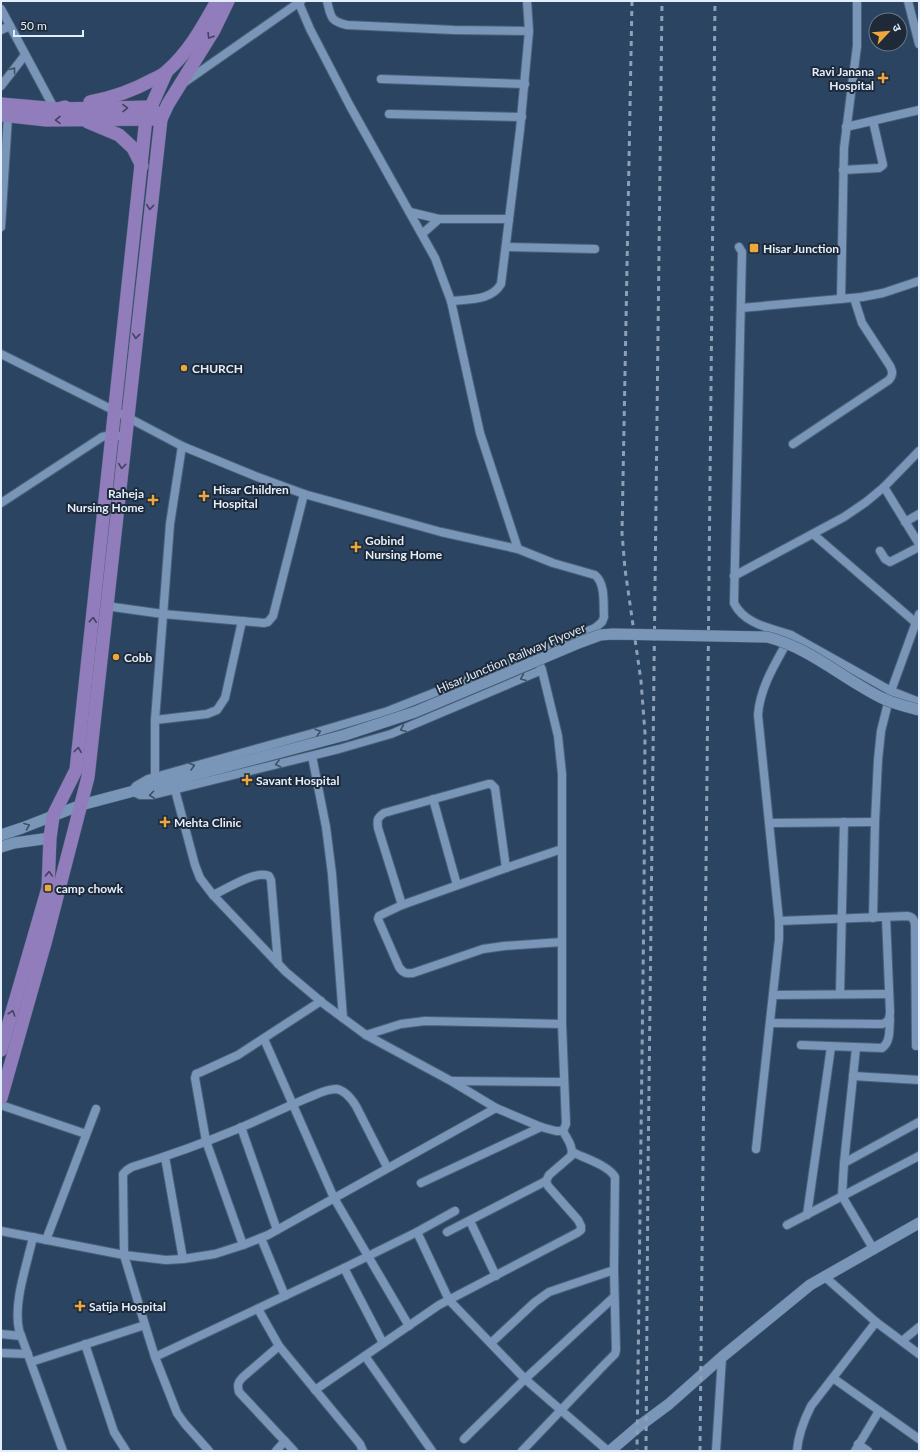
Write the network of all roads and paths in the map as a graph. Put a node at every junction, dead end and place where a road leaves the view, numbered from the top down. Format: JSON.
{"nodes":[{"id":1,"x":217,"y":1,"type":"edge"},
{"id":2,"x":228,"y":1,"type":"edge"},
{"id":3,"x":327,"y":1,"type":"edge"},
{"id":4,"x":528,"y":1,"type":"edge"},
{"id":5,"x":857,"y":1,"type":"edge"},
{"id":6,"x":908,"y":1,"type":"edge"},
{"id":7,"x":299,"y":2,"type":"edge"},
{"id":8,"x":1,"y":9,"type":"edge"},
{"id":9,"x":10,"y":26,"type":"junction"},
{"id":10,"x":1,"y":30,"type":"edge"},
{"id":11,"x":529,"y":31,"type":"junction"},
{"id":12,"x":919,"y":44,"type":"edge"},
{"id":13,"x":25,"y":54,"type":"junction"},
{"id":14,"x":166,"y":72,"type":"junction"},
{"id":15,"x":381,"y":79,"type":"dead end"},
{"id":16,"x":525,"y":84,"type":"junction"},
{"id":17,"x":179,"y":85,"type":"junction"},
{"id":18,"x":1,"y":86,"type":"edge"},
{"id":19,"x":1,"y":104,"type":"edge"},
{"id":20,"x":56,"y":108,"type":"junction"},
{"id":21,"x":919,"y":110,"type":"edge"},
{"id":22,"x":149,"y":113,"type":"junction"},
{"id":23,"x":389,"y":114,"type":"dead end"},
{"id":24,"x":5,"y":116,"type":"edge"},
{"id":25,"x":522,"y":117,"type":"junction"},
{"id":26,"x":81,"y":119,"type":"junction"},
{"id":27,"x":161,"y":119,"type":"junction"},
{"id":28,"x":873,"y":120,"type":"junction"},
{"id":29,"x":846,"y":127,"type":"junction"},
{"id":30,"x":142,"y":166,"type":"junction"},
{"id":31,"x":843,"y":170,"type":"junction"},
{"id":32,"x":2,"y":210,"type":"edge"},
{"id":33,"x":410,"y":212,"type":"junction"},
{"id":34,"x":439,"y":219,"type":"junction"},
{"id":35,"x":509,"y":220,"type":"junction"},
{"id":36,"x":1,"y":227,"type":"edge"},
{"id":37,"x":422,"y":234,"type":"junction"},
{"id":38,"x":506,"y":247,"type":"junction"},
{"id":39,"x":739,"y":247,"type":"dead end"},
{"id":40,"x":595,"y":249,"type":"dead end"},
{"id":41,"x":919,"y":281,"type":"edge"},
{"id":42,"x":854,"y":298,"type":"junction"},
{"id":43,"x":841,"y":299,"type":"junction"},
{"id":44,"x":451,"y":301,"type":"junction"},
{"id":45,"x":741,"y":308,"type":"junction"},
{"id":46,"x":1,"y":354,"type":"edge"},
{"id":47,"x":115,"y":411,"type":"junction"},
{"id":48,"x":127,"y":417,"type":"junction"},
{"id":49,"x":112,"y":435,"type":"junction"},
{"id":50,"x":125,"y":437,"type":"junction"},
{"id":51,"x":793,"y":444,"type":"dead end"},
{"id":52,"x":182,"y":446,"type":"junction"},
{"id":53,"x":919,"y":451,"type":"edge"},
{"id":54,"x":884,"y":487,"type":"junction"},
{"id":55,"x":304,"y":494,"type":"junction"},
{"id":56,"x":1,"y":503,"type":"edge"},
{"id":57,"x":919,"y":514,"type":"edge"},
{"id":58,"x":905,"y":522,"type":"junction"},
{"id":59,"x":813,"y":534,"type":"junction"},
{"id":60,"x":919,"y":545,"type":"edge"},
{"id":61,"x":518,"y":549,"type":"junction"},
{"id":62,"x":880,"y":551,"type":"dead end"},
{"id":63,"x":734,"y":576,"type":"junction"},
{"id":64,"x":106,"y":606,"type":"junction"},
{"id":65,"x":163,"y":614,"type":"junction"},
{"id":66,"x":919,"y":614,"type":"edge"},
{"id":67,"x":242,"y":621,"type":"junction"},
{"id":68,"x":915,"y":622,"type":"junction"},
{"id":69,"x":790,"y":635,"type":"junction"},
{"id":70,"x":536,"y":653,"type":"junction"},
{"id":71,"x":542,"y":670,"type":"junction"},
{"id":72,"x":891,"y":691,"type":"junction"},
{"id":73,"x":919,"y":702,"type":"edge"},
{"id":74,"x":919,"y":710,"type":"edge"},
{"id":75,"x":155,"y":720,"type":"junction"},
{"id":76,"x":312,"y":756,"type":"junction"},
{"id":77,"x":155,"y":777,"type":"junction"},
{"id":78,"x":174,"y":790,"type":"junction"},
{"id":79,"x":132,"y":792,"type":"junction"},
{"id":80,"x":433,"y":799,"type":"junction"},
{"id":81,"x":80,"y":805,"type":"junction"},
{"id":82,"x":53,"y":816,"type":"junction"},
{"id":83,"x":844,"y":822,"type":"junction"},
{"id":84,"x":875,"y":822,"type":"junction"},
{"id":85,"x":770,"y":823,"type":"junction"},
{"id":86,"x":1,"y":835,"type":"edge"},
{"id":87,"x":50,"y":838,"type":"junction"},
{"id":88,"x":1,"y":847,"type":"edge"},
{"id":89,"x":562,"y":849,"type":"junction"},
{"id":90,"x":506,"y":868,"type":"junction"},
{"id":91,"x":457,"y":885,"type":"junction"},
{"id":92,"x":213,"y":895,"type":"junction"},
{"id":93,"x":402,"y":905,"type":"junction"},
{"id":94,"x":886,"y":917,"type":"junction"},
{"id":95,"x":873,"y":918,"type":"junction"},
{"id":96,"x":842,"y":919,"type":"junction"},
{"id":97,"x":779,"y":921,"type":"junction"},
{"id":98,"x":562,"y":942,"type":"junction"},
{"id":99,"x":278,"y":964,"type":"junction"},
{"id":100,"x":773,"y":994,"type":"junction"},
{"id":101,"x":840,"y":994,"type":"junction"},
{"id":102,"x":889,"y":994,"type":"junction"},
{"id":103,"x":321,"y":1001,"type":"junction"},
{"id":104,"x":343,"y":1018,"type":"junction"},
{"id":105,"x":890,"y":1019,"type":"junction"},
{"id":106,"x":770,"y":1023,"type":"junction"},
{"id":107,"x":562,"y":1024,"type":"junction"},
{"id":108,"x":366,"y":1035,"type":"junction"},
{"id":109,"x":264,"y":1040,"type":"junction"},
{"id":110,"x":801,"y":1045,"type":"dead end"},
{"id":111,"x":831,"y":1046,"type":"junction"},
{"id":112,"x":916,"y":1046,"type":"dead end"},
{"id":113,"x":856,"y":1048,"type":"junction"},
{"id":114,"x":1,"y":1050,"type":"edge"},
{"id":115,"x":853,"y":1076,"type":"junction"},
{"id":116,"x":919,"y":1080,"type":"edge"},
{"id":117,"x":451,"y":1081,"type":"junction"},
{"id":118,"x":563,"y":1082,"type":"junction"},
{"id":119,"x":1,"y":1098,"type":"edge"},
{"id":120,"x":293,"y":1104,"type":"junction"},
{"id":121,"x":1,"y":1105,"type":"edge"},
{"id":122,"x":496,"y":1108,"type":"junction"},
{"id":123,"x":96,"y":1109,"type":"dead end"},
{"id":124,"x":919,"y":1122,"type":"edge"},
{"id":125,"x":241,"y":1127,"type":"junction"},
{"id":126,"x":541,"y":1127,"type":"junction"},
{"id":127,"x":563,"y":1131,"type":"junction"},
{"id":128,"x":86,"y":1134,"type":"junction"},
{"id":129,"x":206,"y":1141,"type":"junction"},
{"id":130,"x":756,"y":1149,"type":"dead end"},
{"id":131,"x":572,"y":1152,"type":"junction"},
{"id":132,"x":919,"y":1156,"type":"edge"},
{"id":133,"x":165,"y":1157,"type":"junction"},
{"id":134,"x":844,"y":1163,"type":"junction"},
{"id":135,"x":387,"y":1167,"type":"junction"},
{"id":136,"x":546,"y":1181,"type":"junction"},
{"id":137,"x":420,"y":1183,"type":"dead end"},
{"id":138,"x":842,"y":1196,"type":"junction"},
{"id":139,"x":334,"y":1198,"type":"junction"},
{"id":140,"x":455,"y":1211,"type":"dead end"},
{"id":141,"x":807,"y":1215,"type":"junction"},
{"id":142,"x":470,"y":1221,"type":"junction"},
{"id":143,"x":919,"y":1223,"type":"edge"},
{"id":144,"x":787,"y":1225,"type":"dead end"},
{"id":145,"x":277,"y":1230,"type":"junction"},
{"id":146,"x":1,"y":1231,"type":"edge"},
{"id":147,"x":417,"y":1232,"type":"junction"},
{"id":148,"x":447,"y":1232,"type":"dead end"},
{"id":149,"x":33,"y":1237,"type":"junction"},
{"id":150,"x":261,"y":1238,"type":"junction"},
{"id":151,"x":46,"y":1240,"type":"junction"},
{"id":152,"x":244,"y":1245,"type":"junction"},
{"id":153,"x":874,"y":1250,"type":"junction"},
{"id":154,"x":124,"y":1255,"type":"junction"},
{"id":155,"x":368,"y":1256,"type":"junction"},
{"id":156,"x":183,"y":1259,"type":"junction"},
{"id":157,"x":344,"y":1268,"type":"junction"},
{"id":158,"x":614,"y":1270,"type":"junction"},
{"id":159,"x":496,"y":1276,"type":"junction"},
{"id":160,"x":824,"y":1276,"type":"junction"},
{"id":161,"x":285,"y":1296,"type":"junction"},
{"id":162,"x":614,"y":1297,"type":"junction"},
{"id":163,"x":449,"y":1300,"type":"junction"},
{"id":164,"x":258,"y":1309,"type":"junction"},
{"id":165,"x":876,"y":1322,"type":"junction"},
{"id":166,"x":145,"y":1325,"type":"junction"},
{"id":167,"x":408,"y":1326,"type":"junction"},
{"id":168,"x":919,"y":1327,"type":"edge"},
{"id":169,"x":1,"y":1334,"type":"edge"},
{"id":170,"x":21,"y":1336,"type":"junction"},
{"id":171,"x":902,"y":1341,"type":"junction"},
{"id":172,"x":383,"y":1343,"type":"junction"},
{"id":173,"x":491,"y":1343,"type":"junction"},
{"id":174,"x":85,"y":1344,"type":"junction"},
{"id":175,"x":279,"y":1346,"type":"junction"},
{"id":176,"x":1,"y":1353,"type":"edge"},
{"id":177,"x":919,"y":1354,"type":"edge"},
{"id":178,"x":365,"y":1356,"type":"junction"},
{"id":179,"x":155,"y":1357,"type":"junction"},
{"id":180,"x":722,"y":1357,"type":"junction"},
{"id":181,"x":30,"y":1358,"type":"junction"},
{"id":182,"x":832,"y":1378,"type":"junction"},
{"id":183,"x":525,"y":1379,"type":"junction"},
{"id":184,"x":315,"y":1390,"type":"junction"},
{"id":185,"x":562,"y":1410,"type":"junction"},
{"id":186,"x":879,"y":1411,"type":"junction"},
{"id":187,"x":464,"y":1439,"type":"dead end"},
{"id":188,"x":919,"y":1439,"type":"edge"},
{"id":189,"x":284,"y":1441,"type":"junction"},
{"id":190,"x":857,"y":1448,"type":"edge"},
{"id":191,"x":428,"y":1450,"type":"edge"},
{"id":192,"x":63,"y":1451,"type":"edge"},
{"id":193,"x":126,"y":1451,"type":"edge"},
{"id":194,"x":209,"y":1451,"type":"edge"},
{"id":195,"x":276,"y":1451,"type":"edge"},
{"id":196,"x":294,"y":1451,"type":"edge"},
{"id":197,"x":363,"y":1451,"type":"edge"},
{"id":198,"x":522,"y":1451,"type":"edge"},
{"id":199,"x":609,"y":1451,"type":"edge"},
{"id":200,"x":716,"y":1451,"type":"edge"},
{"id":201,"x":797,"y":1451,"type":"edge"},
{"id":202,"x":868,"y":1451,"type":"edge"}],
"edges":[{"from":1,"to":14,"type":"main road"},
{"from":2,"to":17,"type":"main road","one_way":true},
{"from":3,"to":11,"type":"street"},
{"from":4,"to":11,"type":"street"},
{"from":5,"to":29,"type":"street"},
{"from":6,"to":12,"type":"street"},
{"from":7,"to":17,"type":"street"},
{"from":7,"to":33,"type":"street"},
{"from":8,"to":9,"type":"street"},
{"from":9,"to":10,"type":"street"},
{"from":9,"to":13,"type":"street"},
{"from":11,"to":16,"type":"street"},
{"from":18,"to":13,"type":"street","one_way":true},
{"from":13,"to":20,"type":"street"},
{"from":14,"to":20,"type":"main road"},
{"from":14,"to":22,"type":"main road"},
{"from":15,"to":16,"type":"street"},
{"from":16,"to":25,"type":"street"},
{"from":17,"to":27,"type":"main road"},
{"from":19,"to":20,"type":"main road"},
{"from":20,"to":22,"type":"main road","one_way":true},
{"from":21,"to":28,"type":"street"},
{"from":22,"to":26,"type":"main road"},
{"from":22,"to":27,"type":"main road"},
{"from":22,"to":30,"type":"main road"},
{"from":23,"to":25,"type":"street"},
{"from":26,"to":24,"type":"main road","one_way":true},
{"from":24,"to":32,"type":"street"},
{"from":25,"to":35,"type":"street"},
{"from":26,"to":30,"type":"main road"},
{"from":27,"to":48,"type":"main road","one_way":true},
{"from":28,"to":29,"type":"street"},
{"from":28,"to":31,"type":"street"},
{"from":29,"to":31,"type":"street"},
{"from":30,"to":47,"type":"main road"},
{"from":31,"to":43,"type":"street"},
{"from":32,"to":36,"type":"street"},
{"from":33,"to":34,"type":"street"},
{"from":33,"to":37,"type":"street"},
{"from":34,"to":35,"type":"street"},
{"from":34,"to":37,"type":"street"},
{"from":35,"to":38,"type":"street"},
{"from":37,"to":44,"type":"street"},
{"from":38,"to":40,"type":"street"},
{"from":38,"to":44,"type":"street"},
{"from":39,"to":45,"type":"street"},
{"from":41,"to":42,"type":"street"},
{"from":42,"to":43,"type":"street"},
{"from":42,"to":51,"type":"street"},
{"from":43,"to":45,"type":"street"},
{"from":44,"to":61,"type":"street"},
{"from":45,"to":63,"type":"street"},
{"from":46,"to":47,"type":"street"},
{"from":47,"to":48,"type":"street"},
{"from":47,"to":49,"type":"main road"},
{"from":48,"to":50,"type":"main road"},
{"from":48,"to":52,"type":"street"},
{"from":49,"to":50,"type":"street"},
{"from":49,"to":56,"type":"street"},
{"from":82,"to":49,"type":"main road","one_way":true},
{"from":50,"to":64,"type":"main road","one_way":true},
{"from":52,"to":55,"type":"street"},
{"from":52,"to":65,"type":"street"},
{"from":53,"to":54,"type":"street"},
{"from":54,"to":58,"type":"street"},
{"from":54,"to":59,"type":"street"},
{"from":55,"to":61,"type":"street"},
{"from":55,"to":67,"type":"street"},
{"from":57,"to":58,"type":"street"},
{"from":58,"to":60,"type":"street"},
{"from":59,"to":63,"type":"street"},
{"from":59,"to":68,"type":"street"},
{"from":60,"to":62,"type":"street"},
{"from":61,"to":70,"type":"street"},
{"from":63,"to":69,"type":"street"},
{"from":64,"to":65,"type":"street"},
{"from":64,"to":81,"type":"main road"},
{"from":65,"to":67,"type":"street"},
{"from":65,"to":75,"type":"street"},
{"from":66,"to":68,"type":"street"},
{"from":67,"to":75,"type":"street"},
{"from":68,"to":72,"type":"street"},
{"from":69,"to":72,"type":"street"},
{"from":69,"to":85,"type":"street"},
{"from":70,"to":71,"type":"street"},
{"from":77,"to":70,"type":"street","one_way":true},
{"from":71,"to":76,"type":"street","one_way":true},
{"from":71,"to":89,"type":"street"},
{"from":72,"to":73,"type":"street"},
{"from":72,"to":84,"type":"street"},
{"from":74,"to":79,"type":"main road","name":"Hisar Junction Railway Flyover","bridge":true},
{"from":75,"to":77,"type":"street"},
{"from":76,"to":78,"type":"street","one_way":true},
{"from":76,"to":104,"type":"street"},
{"from":77,"to":79,"type":"street"},
{"from":78,"to":79,"type":"street","one_way":true},
{"from":78,"to":92,"type":"street"},
{"from":79,"to":81,"type":"main road","name":"Hisar Junction Railway Flyover"},
{"from":80,"to":90,"type":"street"},
{"from":80,"to":91,"type":"street"},
{"from":80,"to":93,"type":"street"},
{"from":81,"to":82,"type":"main road","name":"Hisar Junction Railway Flyover"},
{"from":81,"to":119,"type":"main road"},
{"from":86,"to":82,"type":"main road","name":"Hisar Junction Railway Flyover","one_way":true},
{"from":82,"to":87,"type":"main road"},
{"from":83,"to":84,"type":"street"},
{"from":83,"to":85,"type":"street"},
{"from":83,"to":96,"type":"street"},
{"from":84,"to":95,"type":"street"},
{"from":85,"to":97,"type":"street"},
{"from":87,"to":88,"type":"main road"},
{"from":114,"to":87,"type":"main road","one_way":true},
{"from":89,"to":90,"type":"street"},
{"from":89,"to":98,"type":"street"},
{"from":90,"to":91,"type":"street"},
{"from":91,"to":93,"type":"street"},
{"from":92,"to":99,"type":"street"},
{"from":92,"to":99,"type":"street"},
{"from":93,"to":98,"type":"street"},
{"from":94,"to":95,"type":"street"},
{"from":94,"to":102,"type":"street"},
{"from":94,"to":112,"type":"street"},
{"from":95,"to":96,"type":"street"},
{"from":96,"to":97,"type":"street"},
{"from":96,"to":101,"type":"street"},
{"from":97,"to":100,"type":"street"},
{"from":98,"to":107,"type":"street"},
{"from":99,"to":103,"type":"street"},
{"from":100,"to":101,"type":"street"},
{"from":100,"to":106,"type":"street"},
{"from":101,"to":102,"type":"street"},
{"from":102,"to":105,"type":"street"},
{"from":103,"to":104,"type":"street"},
{"from":103,"to":109,"type":"street"},
{"from":104,"to":108,"type":"street"},
{"from":105,"to":106,"type":"street"},
{"from":105,"to":113,"type":"street"},
{"from":106,"to":130,"type":"street"},
{"from":107,"to":108,"type":"street"},
{"from":107,"to":118,"type":"street"},
{"from":108,"to":117,"type":"street"},
{"from":109,"to":120,"type":"street"},
{"from":109,"to":129,"type":"street"},
{"from":110,"to":111,"type":"street"},
{"from":111,"to":113,"type":"street"},
{"from":111,"to":141,"type":"street"},
{"from":113,"to":115,"type":"street"},
{"from":115,"to":116,"type":"street"},
{"from":115,"to":134,"type":"street"},
{"from":117,"to":118,"type":"street"},
{"from":117,"to":122,"type":"street"},
{"from":118,"to":127,"type":"street"},
{"from":120,"to":125,"type":"street"},
{"from":120,"to":135,"type":"street"},
{"from":120,"to":139,"type":"street"},
{"from":121,"to":128,"type":"street"},
{"from":122,"to":126,"type":"street"},
{"from":122,"to":135,"type":"street"},
{"from":123,"to":128,"type":"street"},
{"from":124,"to":134,"type":"street"},
{"from":125,"to":129,"type":"street"},
{"from":125,"to":145,"type":"street"},
{"from":126,"to":127,"type":"street"},
{"from":126,"to":137,"type":"street"},
{"from":127,"to":131,"type":"street"},
{"from":128,"to":151,"type":"street"},
{"from":129,"to":133,"type":"street"},
{"from":129,"to":152,"type":"street"},
{"from":131,"to":136,"type":"street"},
{"from":131,"to":158,"type":"street"},
{"from":132,"to":138,"type":"street"},
{"from":133,"to":154,"type":"street"},
{"from":133,"to":156,"type":"street"},
{"from":134,"to":138,"type":"street"},
{"from":135,"to":139,"type":"street"},
{"from":136,"to":142,"type":"street"},
{"from":136,"to":159,"type":"street"},
{"from":138,"to":141,"type":"street"},
{"from":138,"to":153,"type":"street"},
{"from":139,"to":145,"type":"street"},
{"from":139,"to":155,"type":"street"},
{"from":140,"to":147,"type":"street"},
{"from":141,"to":144,"type":"street"},
{"from":142,"to":148,"type":"street"},
{"from":142,"to":159,"type":"street"},
{"from":143,"to":153,"type":"main road"},
{"from":145,"to":150,"type":"street"},
{"from":146,"to":149,"type":"street"},
{"from":147,"to":155,"type":"street"},
{"from":147,"to":163,"type":"street"},
{"from":149,"to":151,"type":"street"},
{"from":149,"to":170,"type":"street"},
{"from":150,"to":152,"type":"street"},
{"from":150,"to":161,"type":"street"},
{"from":151,"to":154,"type":"street"},
{"from":152,"to":156,"type":"street"},
{"from":153,"to":160,"type":"main road"},
{"from":154,"to":156,"type":"street"},
{"from":154,"to":166,"type":"street"},
{"from":155,"to":157,"type":"street"},
{"from":155,"to":167,"type":"street"},
{"from":157,"to":161,"type":"street"},
{"from":157,"to":172,"type":"street"},
{"from":158,"to":162,"type":"street"},
{"from":158,"to":173,"type":"street"},
{"from":159,"to":163,"type":"street"},
{"from":160,"to":165,"type":"street"},
{"from":160,"to":180,"type":"main road"},
{"from":161,"to":164,"type":"street"},
{"from":162,"to":183,"type":"street"},
{"from":162,"to":185,"type":"street"},
{"from":163,"to":167,"type":"street"},
{"from":163,"to":173,"type":"street"},
{"from":164,"to":175,"type":"street"},
{"from":164,"to":179,"type":"street"},
{"from":165,"to":171,"type":"street"},
{"from":165,"to":182,"type":"street"},
{"from":166,"to":174,"type":"street"},
{"from":166,"to":179,"type":"street"},
{"from":167,"to":172,"type":"street"},
{"from":168,"to":171,"type":"street"},
{"from":169,"to":170,"type":"street"},
{"from":170,"to":181,"type":"street"},
{"from":171,"to":177,"type":"street"},
{"from":172,"to":178,"type":"street"},
{"from":173,"to":183,"type":"street"},
{"from":174,"to":181,"type":"street"},
{"from":174,"to":193,"type":"street"},
{"from":175,"to":184,"type":"street"},
{"from":175,"to":189,"type":"street"},
{"from":176,"to":181,"type":"street"},
{"from":178,"to":184,"type":"street"},
{"from":178,"to":191,"type":"street"},
{"from":179,"to":194,"type":"street"},
{"from":180,"to":199,"type":"main road"},
{"from":180,"to":200,"type":"street"},
{"from":181,"to":192,"type":"street"},
{"from":182,"to":186,"type":"street"},
{"from":182,"to":201,"type":"street"},
{"from":183,"to":185,"type":"street"},
{"from":183,"to":187,"type":"street"},
{"from":184,"to":197,"type":"street"},
{"from":185,"to":198,"type":"street"},
{"from":185,"to":199,"type":"street"},
{"from":186,"to":188,"type":"street"},
{"from":186,"to":190,"type":"street"},
{"from":189,"to":195,"type":"street"},
{"from":189,"to":196,"type":"street"},
{"from":190,"to":202,"type":"street"}]}
